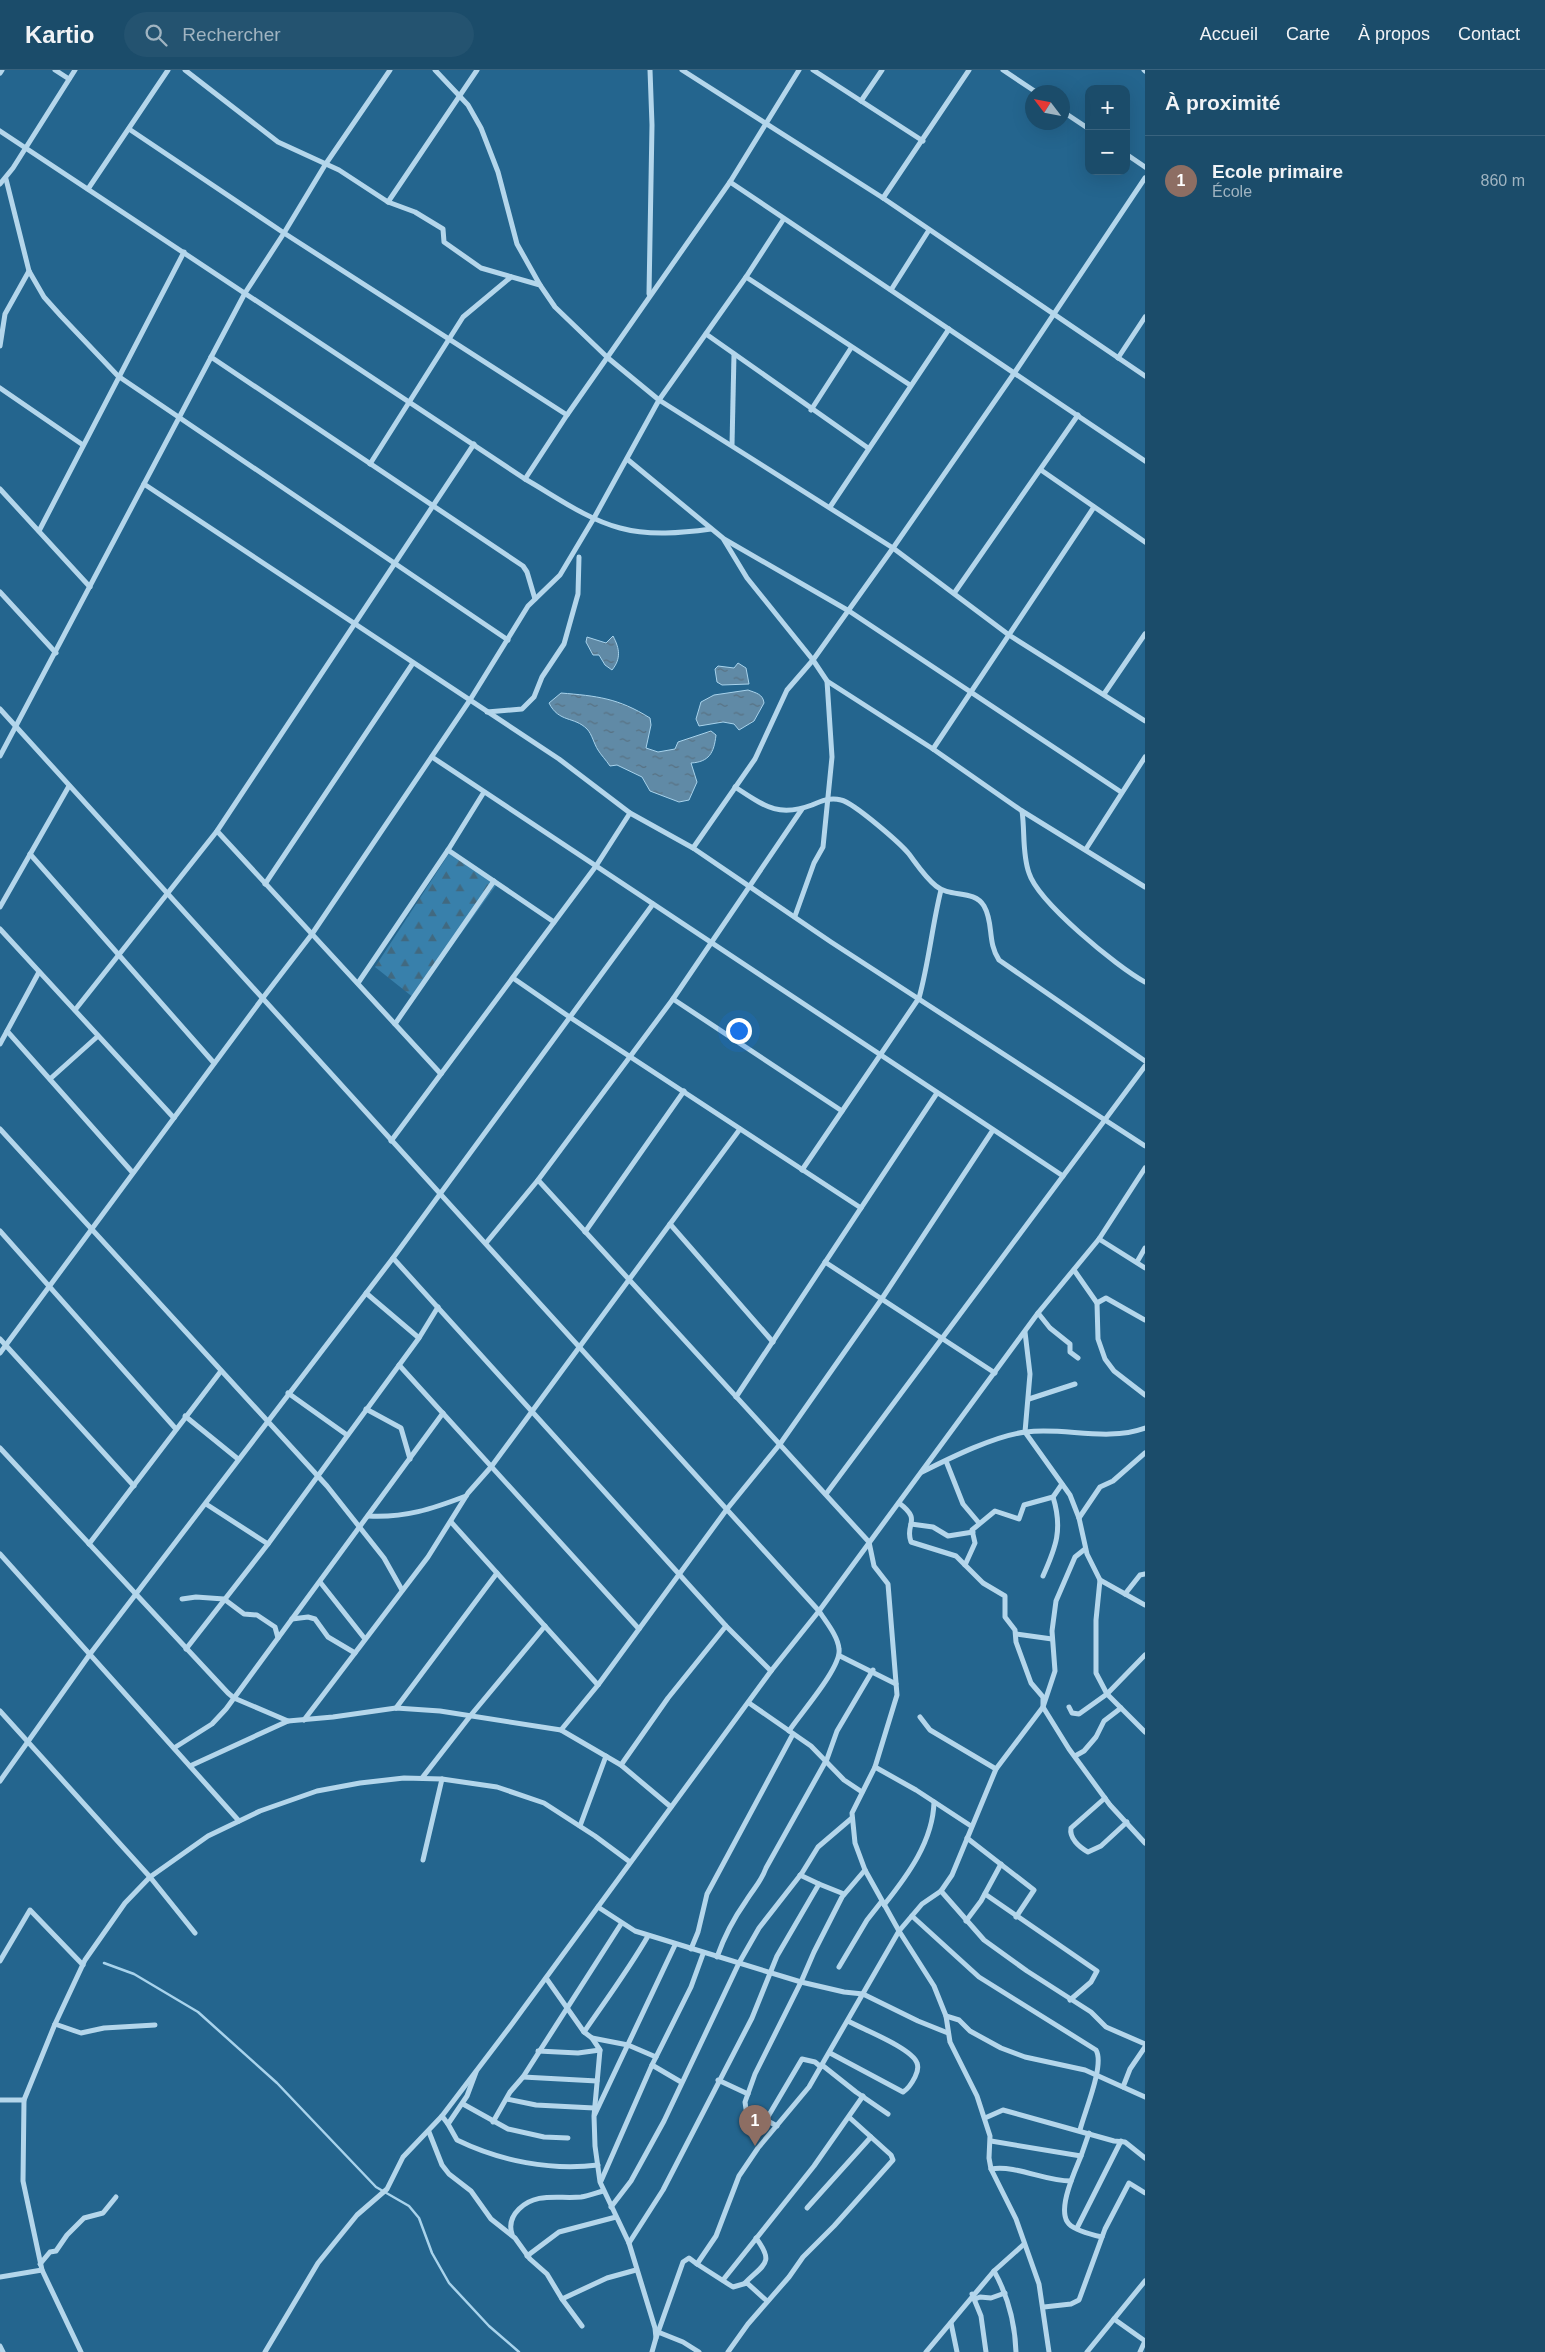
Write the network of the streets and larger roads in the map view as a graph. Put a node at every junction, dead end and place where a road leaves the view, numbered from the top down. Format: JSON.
{"nodes":[{"id":1,"x":2,"y":70,"type":"edge"},
{"id":2,"x":55,"y":70,"type":"edge"},
{"id":3,"x":75,"y":70,"type":"edge"},
{"id":4,"x":168,"y":70,"type":"edge"},
{"id":5,"x":185,"y":70,"type":"edge"},
{"id":6,"x":390,"y":70,"type":"edge"},
{"id":7,"x":436,"y":70,"type":"edge"},
{"id":8,"x":477,"y":70,"type":"edge"},
{"id":9,"x":650,"y":70,"type":"edge"},
{"id":10,"x":682,"y":70,"type":"edge"},
{"id":11,"x":799,"y":70,"type":"edge"},
{"id":12,"x":813,"y":70,"type":"edge"},
{"id":13,"x":882,"y":70,"type":"edge"},
{"id":14,"x":969,"y":70,"type":"edge"},
{"id":15,"x":1003,"y":70,"type":"edge"},
{"id":16,"x":0,"y":73,"type":"edge"},
{"id":17,"x":68,"y":79,"type":"junction"},
{"id":18,"x":1026,"y":85,"type":"edge"},
{"id":19,"x":460,"y":96,"type":"junction"},
{"id":20,"x":861,"y":101,"type":"junction"},
{"id":21,"x":1070,"y":116,"type":"edge"},
{"id":22,"x":766,"y":124,"type":"junction"},
{"id":23,"x":1085,"y":126,"type":"edge"},
{"id":24,"x":129,"y":129,"type":"junction"},
{"id":25,"x":0,"y":131,"type":"edge"},
{"id":26,"x":923,"y":141,"type":"junction"},
{"id":27,"x":26,"y":148,"type":"junction"},
{"id":28,"x":1130,"y":157,"type":"edge"},
{"id":29,"x":325,"y":165,"type":"junction"},
{"id":30,"x":1145,"y":167,"type":"edge"},
{"id":31,"x":1145,"y":178,"type":"edge"},
{"id":32,"x":6,"y":179,"type":"junction"},
{"id":33,"x":730,"y":182,"type":"junction"},
{"id":34,"x":0,"y":184,"type":"edge"},
{"id":35,"x":88,"y":188,"type":"junction"},
{"id":36,"x":883,"y":198,"type":"junction"},
{"id":37,"x":388,"y":202,"type":"junction"},
{"id":38,"x":783,"y":220,"type":"junction"},
{"id":39,"x":929,"y":230,"type":"junction"},
{"id":40,"x":284,"y":233,"type":"junction"},
{"id":41,"x":184,"y":252,"type":"junction"},
{"id":42,"x":29,"y":271,"type":"junction"},
{"id":43,"x":511,"y":277,"type":"junction"},
{"id":44,"x":746,"y":277,"type":"junction"},
{"id":45,"x":540,"y":285,"type":"junction"},
{"id":46,"x":891,"y":290,"type":"junction"},
{"id":47,"x":245,"y":293,"type":"junction"},
{"id":48,"x":649,"y":296,"type":"junction"},
{"id":49,"x":1053,"y":315,"type":"junction"},
{"id":50,"x":1145,"y":317,"type":"edge"},
{"id":51,"x":949,"y":329,"type":"junction"},
{"id":52,"x":706,"y":334,"type":"junction"},
{"id":53,"x":448,"y":338,"type":"junction"},
{"id":54,"x":0,"y":346,"type":"edge"},
{"id":55,"x":851,"y":348,"type":"junction"},
{"id":56,"x":734,"y":354,"type":"junction"},
{"id":57,"x":211,"y":356,"type":"junction"},
{"id":58,"x":608,"y":358,"type":"junction"},
{"id":59,"x":1118,"y":358,"type":"junction"},
{"id":60,"x":1015,"y":372,"type":"junction"},
{"id":61,"x":118,"y":376,"type":"junction"},
{"id":62,"x":1145,"y":376,"type":"edge"},
{"id":63,"x":910,"y":385,"type":"junction"},
{"id":64,"x":0,"y":388,"type":"edge"},
{"id":65,"x":409,"y":400,"type":"junction"},
{"id":66,"x":660,"y":400,"type":"junction"},
{"id":67,"x":811,"y":410,"type":"junction"},
{"id":68,"x":1078,"y":415,"type":"junction"},
{"id":69,"x":567,"y":416,"type":"junction"},
{"id":70,"x":180,"y":418,"type":"junction"},
{"id":71,"x":474,"y":444,"type":"junction"},
{"id":72,"x":83,"y":445,"type":"junction"},
{"id":73,"x":732,"y":445,"type":"junction"},
{"id":74,"x":868,"y":448,"type":"junction"},
{"id":75,"x":627,"y":458,"type":"junction"},
{"id":76,"x":1145,"y":460,"type":"edge"},
{"id":77,"x":370,"y":464,"type":"junction"},
{"id":78,"x":1041,"y":470,"type":"junction"},
{"id":79,"x":525,"y":478,"type":"junction"},
{"id":80,"x":144,"y":484,"type":"junction"},
{"id":81,"x":0,"y":489,"type":"edge"},
{"id":82,"x":433,"y":506,"type":"junction"},
{"id":83,"x":830,"y":507,"type":"junction"},
{"id":84,"x":1094,"y":507,"type":"junction"},
{"id":85,"x":594,"y":518,"type":"junction"},
{"id":86,"x":711,"y":528,"type":"junction"},
{"id":87,"x":39,"y":531,"type":"junction"},
{"id":88,"x":724,"y":539,"type":"junction"},
{"id":89,"x":1145,"y":542,"type":"edge"},
{"id":90,"x":893,"y":548,"type":"junction"},
{"id":91,"x":579,"y":557,"type":"dead end"},
{"id":92,"x":394,"y":565,"type":"junction"},
{"id":93,"x":90,"y":586,"type":"junction"},
{"id":94,"x":0,"y":592,"type":"edge"},
{"id":95,"x":955,"y":592,"type":"junction"},
{"id":96,"x":535,"y":598,"type":"junction"},
{"id":97,"x":848,"y":611,"type":"junction"},
{"id":98,"x":354,"y":624,"type":"junction"},
{"id":99,"x":1010,"y":634,"type":"junction"},
{"id":100,"x":1145,"y":634,"type":"edge"},
{"id":101,"x":508,"y":640,"type":"junction"},
{"id":102,"x":56,"y":652,"type":"junction"},
{"id":103,"x":813,"y":660,"type":"junction"},
{"id":104,"x":413,"y":663,"type":"junction"},
{"id":105,"x":827,"y":682,"type":"junction"},
{"id":106,"x":971,"y":692,"type":"junction"},
{"id":107,"x":1104,"y":694,"type":"junction"},
{"id":108,"x":470,"y":700,"type":"junction"},
{"id":109,"x":0,"y":709,"type":"edge"},
{"id":110,"x":487,"y":712,"type":"junction"},
{"id":111,"x":1145,"y":721,"type":"edge"},
{"id":112,"x":17,"y":727,"type":"junction"},
{"id":113,"x":933,"y":749,"type":"junction"},
{"id":114,"x":0,"y":756,"type":"edge"},
{"id":115,"x":432,"y":757,"type":"junction"},
{"id":116,"x":1145,"y":757,"type":"edge"},
{"id":117,"x":69,"y":786,"type":"junction"},
{"id":118,"x":735,"y":787,"type":"junction"},
{"id":119,"x":484,"y":792,"type":"junction"},
{"id":120,"x":1121,"y":792,"type":"junction"},
{"id":121,"x":828,"y":799,"type":"junction"},
{"id":122,"x":802,"y":809,"type":"junction"},
{"id":123,"x":1022,"y":811,"type":"junction"},
{"id":124,"x":630,"y":813,"type":"junction"},
{"id":125,"x":217,"y":831,"type":"junction"},
{"id":126,"x":694,"y":848,"type":"junction"},
{"id":127,"x":1086,"y":849,"type":"junction"},
{"id":128,"x":448,"y":850,"type":"junction"},
{"id":129,"x":30,"y":854,"type":"junction"},
{"id":130,"x":596,"y":866,"type":"junction"},
{"id":131,"x":494,"y":881,"type":"junction"},
{"id":132,"x":265,"y":884,"type":"junction"},
{"id":133,"x":749,"y":886,"type":"junction"},
{"id":134,"x":1145,"y":887,"type":"edge"},
{"id":135,"x":941,"y":890,"type":"junction"},
{"id":136,"x":167,"y":894,"type":"junction"},
{"id":137,"x":653,"y":904,"type":"junction"},
{"id":138,"x":0,"y":907,"type":"edge"},
{"id":139,"x":795,"y":916,"type":"junction"},
{"id":140,"x":554,"y":922,"type":"junction"},
{"id":141,"x":0,"y":929,"type":"edge"},
{"id":142,"x":312,"y":934,"type":"junction"},
{"id":143,"x":711,"y":944,"type":"junction"},
{"id":144,"x":119,"y":955,"type":"junction"},
{"id":145,"x":40,"y":972,"type":"junction"},
{"id":146,"x":513,"y":978,"type":"junction"},
{"id":147,"x":1145,"y":982,"type":"edge"},
{"id":148,"x":358,"y":984,"type":"junction"},
{"id":149,"x":919,"y":998,"type":"junction"},
{"id":150,"x":262,"y":999,"type":"junction"},
{"id":151,"x":673,"y":999,"type":"junction"},
{"id":152,"x":75,"y":1010,"type":"junction"},
{"id":153,"x":571,"y":1018,"type":"junction"},
{"id":154,"x":396,"y":1024,"type":"junction"},
{"id":155,"x":7,"y":1031,"type":"junction"},
{"id":156,"x":98,"y":1036,"type":"junction"},
{"id":157,"x":0,"y":1044,"type":"edge"},
{"id":158,"x":880,"y":1055,"type":"junction"},
{"id":159,"x":630,"y":1056,"type":"junction"},
{"id":160,"x":1145,"y":1061,"type":"edge"},
{"id":161,"x":214,"y":1063,"type":"junction"},
{"id":162,"x":1145,"y":1066,"type":"edge"},
{"id":163,"x":441,"y":1074,"type":"junction"},
{"id":164,"x":50,"y":1079,"type":"junction"},
{"id":165,"x":684,"y":1091,"type":"junction"},
{"id":166,"x":937,"y":1093,"type":"junction"},
{"id":167,"x":842,"y":1111,"type":"junction"},
{"id":168,"x":174,"y":1118,"type":"junction"},
{"id":169,"x":1104,"y":1120,"type":"junction"},
{"id":170,"x":0,"y":1129,"type":"edge"},
{"id":171,"x":740,"y":1129,"type":"junction"},
{"id":172,"x":993,"y":1130,"type":"junction"},
{"id":173,"x":392,"y":1141,"type":"junction"},
{"id":174,"x":1145,"y":1146,"type":"edge"},
{"id":175,"x":1145,"y":1168,"type":"edge"},
{"id":176,"x":802,"y":1170,"type":"junction"},
{"id":177,"x":133,"y":1172,"type":"junction"},
{"id":178,"x":1063,"y":1176,"type":"junction"},
{"id":179,"x":538,"y":1180,"type":"junction"},
{"id":180,"x":440,"y":1194,"type":"junction"},
{"id":181,"x":861,"y":1208,"type":"junction"},
{"id":182,"x":670,"y":1224,"type":"junction"},
{"id":183,"x":92,"y":1229,"type":"junction"},
{"id":184,"x":0,"y":1231,"type":"edge"},
{"id":185,"x":585,"y":1232,"type":"junction"},
{"id":186,"x":1099,"y":1239,"type":"junction"},
{"id":187,"x":486,"y":1243,"type":"junction"},
{"id":188,"x":1145,"y":1248,"type":"edge"},
{"id":189,"x":393,"y":1258,"type":"junction"},
{"id":190,"x":825,"y":1262,"type":"junction"},
{"id":191,"x":1137,"y":1262,"type":"junction"},
{"id":192,"x":1145,"y":1268,"type":"edge"},
{"id":193,"x":1074,"y":1270,"type":"junction"},
{"id":194,"x":629,"y":1280,"type":"junction"},
{"id":195,"x":49,"y":1286,"type":"junction"},
{"id":196,"x":366,"y":1293,"type":"junction"},
{"id":197,"x":882,"y":1300,"type":"junction"},
{"id":198,"x":1097,"y":1302,"type":"junction"},
{"id":199,"x":438,"y":1307,"type":"junction"},
{"id":200,"x":1038,"y":1313,"type":"junction"},
{"id":201,"x":1145,"y":1320,"type":"edge"},
{"id":202,"x":1025,"y":1332,"type":"junction"},
{"id":203,"x":419,"y":1338,"type":"junction"},
{"id":204,"x":940,"y":1338,"type":"junction"},
{"id":205,"x":0,"y":1339,"type":"edge"},
{"id":206,"x":773,"y":1342,"type":"junction"},
{"id":207,"x":6,"y":1345,"type":"junction"},
{"id":208,"x":579,"y":1348,"type":"junction"},
{"id":209,"x":0,"y":1353,"type":"edge"},
{"id":210,"x":1078,"y":1358,"type":"dead end"},
{"id":211,"x":399,"y":1365,"type":"junction"},
{"id":212,"x":221,"y":1372,"type":"junction"},
{"id":213,"x":994,"y":1373,"type":"junction"},
{"id":214,"x":1075,"y":1384,"type":"dead end"},
{"id":215,"x":288,"y":1393,"type":"junction"},
{"id":216,"x":1145,"y":1395,"type":"edge"},
{"id":217,"x":736,"y":1397,"type":"junction"},
{"id":218,"x":1029,"y":1400,"type":"junction"},
{"id":219,"x":366,"y":1409,"type":"junction"},
{"id":220,"x":532,"y":1412,"type":"junction"},
{"id":221,"x":443,"y":1413,"type":"junction"},
{"id":222,"x":185,"y":1416,"type":"junction"},
{"id":223,"x":266,"y":1422,"type":"junction"},
{"id":224,"x":1145,"y":1428,"type":"edge"},
{"id":225,"x":176,"y":1429,"type":"junction"},
{"id":226,"x":1025,"y":1432,"type":"junction"},
{"id":227,"x":347,"y":1435,"type":"junction"},
{"id":228,"x":780,"y":1444,"type":"junction"},
{"id":229,"x":0,"y":1448,"type":"edge"},
{"id":230,"x":1145,"y":1453,"type":"edge"},
{"id":231,"x":238,"y":1459,"type":"junction"},
{"id":232,"x":410,"y":1459,"type":"junction"},
{"id":233,"x":946,"y":1461,"type":"junction"},
{"id":234,"x":491,"y":1466,"type":"junction"},
{"id":235,"x":920,"y":1472,"type":"junction"},
{"id":236,"x":317,"y":1476,"type":"junction"},
{"id":237,"x":1062,"y":1484,"type":"junction"},
{"id":238,"x":134,"y":1486,"type":"junction"},
{"id":239,"x":826,"y":1494,"type":"junction"},
{"id":240,"x":467,"y":1495,"type":"junction"},
{"id":241,"x":1053,"y":1497,"type":"junction"},
{"id":242,"x":899,"y":1503,"type":"junction"},
{"id":243,"x":206,"y":1504,"type":"junction"},
{"id":244,"x":727,"y":1509,"type":"junction"},
{"id":245,"x":368,"y":1516,"type":"junction"},
{"id":246,"x":1079,"y":1518,"type":"junction"},
{"id":247,"x":451,"y":1522,"type":"junction"},
{"id":248,"x":979,"y":1523,"type":"junction"},
{"id":249,"x":911,"y":1524,"type":"junction"},
{"id":250,"x":360,"y":1527,"type":"junction"},
{"id":251,"x":972,"y":1532,"type":"junction"},
{"id":252,"x":869,"y":1542,"type":"junction"},
{"id":253,"x":89,"y":1544,"type":"junction"},
{"id":254,"x":268,"y":1544,"type":"junction"},
{"id":255,"x":1085,"y":1549,"type":"junction"},
{"id":256,"x":0,"y":1554,"type":"edge"},
{"id":257,"x":965,"y":1564,"type":"junction"},
{"id":258,"x":497,"y":1573,"type":"junction"},
{"id":259,"x":679,"y":1574,"type":"junction"},
{"id":260,"x":1145,"y":1574,"type":"edge"},
{"id":261,"x":1043,"y":1576,"type":"dead end"},
{"id":262,"x":1100,"y":1580,"type":"junction"},
{"id":263,"x":320,"y":1582,"type":"junction"},
{"id":264,"x":402,"y":1590,"type":"junction"},
{"id":265,"x":1126,"y":1594,"type":"junction"},
{"id":266,"x":136,"y":1595,"type":"junction"},
{"id":267,"x":182,"y":1599,"type":"dead end"},
{"id":268,"x":224,"y":1599,"type":"junction"},
{"id":269,"x":1145,"y":1605,"type":"edge"},
{"id":270,"x":819,"y":1611,"type":"junction"},
{"id":271,"x":292,"y":1619,"type":"junction"},
{"id":272,"x":545,"y":1626,"type":"junction"},
{"id":273,"x":726,"y":1626,"type":"junction"},
{"id":274,"x":639,"y":1629,"type":"junction"},
{"id":275,"x":1016,"y":1634,"type":"junction"},
{"id":276,"x":278,"y":1638,"type":"junction"},
{"id":277,"x":365,"y":1639,"type":"junction"},
{"id":278,"x":1052,"y":1639,"type":"junction"},
{"id":279,"x":186,"y":1649,"type":"junction"},
{"id":280,"x":355,"y":1653,"type":"junction"},
{"id":281,"x":90,"y":1654,"type":"junction"},
{"id":282,"x":1145,"y":1655,"type":"edge"},
{"id":283,"x":840,"y":1656,"type":"junction"},
{"id":284,"x":873,"y":1670,"type":"junction"},
{"id":285,"x":771,"y":1671,"type":"junction"},
{"id":286,"x":598,"y":1684,"type":"junction"},
{"id":287,"x":896,"y":1684,"type":"junction"},
{"id":288,"x":1107,"y":1694,"type":"junction"},
{"id":289,"x":234,"y":1698,"type":"junction"},
{"id":290,"x":749,"y":1703,"type":"junction"},
{"id":291,"x":1043,"y":1707,"type":"junction"},
{"id":292,"x":1069,"y":1707,"type":"dead end"},
{"id":293,"x":396,"y":1708,"type":"junction"},
{"id":294,"x":1121,"y":1708,"type":"junction"},
{"id":295,"x":0,"y":1711,"type":"edge"},
{"id":296,"x":471,"y":1715,"type":"junction"},
{"id":297,"x":920,"y":1717,"type":"dead end"},
{"id":298,"x":304,"y":1720,"type":"junction"},
{"id":299,"x":288,"y":1721,"type":"junction"},
{"id":300,"x":561,"y":1730,"type":"junction"},
{"id":301,"x":791,"y":1732,"type":"junction"},
{"id":302,"x":1145,"y":1732,"type":"edge"},
{"id":303,"x":28,"y":1740,"type":"junction"},
{"id":304,"x":174,"y":1748,"type":"junction"},
{"id":305,"x":606,"y":1756,"type":"junction"},
{"id":306,"x":1075,"y":1756,"type":"junction"},
{"id":307,"x":827,"y":1759,"type":"junction"},
{"id":308,"x":621,"y":1765,"type":"junction"},
{"id":309,"x":190,"y":1766,"type":"junction"},
{"id":310,"x":875,"y":1767,"type":"junction"},
{"id":311,"x":996,"y":1769,"type":"junction"},
{"id":312,"x":422,"y":1778,"type":"junction"},
{"id":313,"x":442,"y":1779,"type":"junction"},
{"id":314,"x":0,"y":1781,"type":"edge"},
{"id":315,"x":862,"y":1792,"type":"junction"},
{"id":316,"x":1105,"y":1798,"type":"junction"},
{"id":317,"x":934,"y":1802,"type":"junction"},
{"id":318,"x":671,"y":1807,"type":"junction"},
{"id":319,"x":852,"y":1818,"type":"junction"},
{"id":320,"x":239,"y":1821,"type":"junction"},
{"id":321,"x":1127,"y":1822,"type":"junction"},
{"id":322,"x":580,"y":1826,"type":"junction"},
{"id":323,"x":971,"y":1826,"type":"junction"},
{"id":324,"x":967,"y":1838,"type":"junction"},
{"id":325,"x":1145,"y":1843,"type":"edge"},
{"id":326,"x":423,"y":1860,"type":"dead end"},
{"id":327,"x":630,"y":1862,"type":"junction"},
{"id":328,"x":1001,"y":1864,"type":"junction"},
{"id":329,"x":865,"y":1870,"type":"junction"},
{"id":330,"x":800,"y":1876,"type":"junction"},
{"id":331,"x":150,"y":1877,"type":"junction"},
{"id":332,"x":820,"y":1884,"type":"junction"},
{"id":333,"x":941,"y":1891,"type":"junction"},
{"id":334,"x":844,"y":1894,"type":"junction"},
{"id":335,"x":985,"y":1894,"type":"junction"},
{"id":336,"x":883,"y":1903,"type":"junction"},
{"id":337,"x":598,"y":1907,"type":"junction"},
{"id":338,"x":912,"y":1916,"type":"junction"},
{"id":339,"x":1016,"y":1917,"type":"junction"},
{"id":340,"x":966,"y":1921,"type":"junction"},
{"id":341,"x":621,"y":1924,"type":"junction"},
{"id":342,"x":898,"y":1931,"type":"junction"},
{"id":343,"x":195,"y":1933,"type":"dead end"},
{"id":344,"x":648,"y":1936,"type":"junction"},
{"id":345,"x":675,"y":1945,"type":"junction"},
{"id":346,"x":691,"y":1949,"type":"junction"},
{"id":347,"x":703,"y":1954,"type":"junction"},
{"id":348,"x":717,"y":1957,"type":"junction"},
{"id":349,"x":0,"y":1961,"type":"edge"},
{"id":350,"x":739,"y":1963,"type":"junction"},
{"id":351,"x":83,"y":1965,"type":"junction"},
{"id":352,"x":839,"y":1967,"type":"dead end"},
{"id":353,"x":770,"y":1973,"type":"junction"},
{"id":354,"x":546,"y":1978,"type":"junction"},
{"id":355,"x":802,"y":1982,"type":"junction"},
{"id":356,"x":863,"y":1994,"type":"junction"},
{"id":357,"x":1070,"y":2000,"type":"junction"},
{"id":358,"x":567,"y":2007,"type":"junction"},
{"id":359,"x":946,"y":2016,"type":"junction"},
{"id":360,"x":848,"y":2021,"type":"junction"},
{"id":361,"x":55,"y":2024,"type":"junction"},
{"id":362,"x":155,"y":2025,"type":"dead end"},
{"id":363,"x":584,"y":2032,"type":"junction"},
{"id":364,"x":948,"y":2033,"type":"junction"},
{"id":365,"x":592,"y":2038,"type":"junction"},
{"id":366,"x":628,"y":2045,"type":"junction"},
{"id":367,"x":1145,"y":2046,"type":"edge"},
{"id":368,"x":600,"y":2050,"type":"junction"},
{"id":369,"x":538,"y":2051,"type":"junction"},
{"id":370,"x":830,"y":2053,"type":"junction"},
{"id":371,"x":656,"y":2058,"type":"junction"},
{"id":372,"x":652,"y":2065,"type":"junction"},
{"id":373,"x":822,"y":2066,"type":"junction"},
{"id":374,"x":478,"y":2067,"type":"junction"},
{"id":375,"x":1097,"y":2074,"type":"junction"},
{"id":376,"x":523,"y":2077,"type":"junction"},
{"id":377,"x":718,"y":2080,"type":"junction"},
{"id":378,"x":597,"y":2081,"type":"junction"},
{"id":379,"x":681,"y":2082,"type":"junction"},
{"id":380,"x":1124,"y":2087,"type":"junction"},
{"id":381,"x":748,"y":2094,"type":"junction"},
{"id":382,"x":862,"y":2096,"type":"junction"},
{"id":383,"x":1145,"y":2097,"type":"edge"},
{"id":384,"x":506,"y":2099,"type":"junction"},
{"id":385,"x":0,"y":2100,"type":"edge"},
{"id":386,"x":24,"y":2100,"type":"junction"},
{"id":387,"x":463,"y":2104,"type":"junction"},
{"id":388,"x":594,"y":2108,"type":"junction"},
{"id":389,"x":888,"y":2114,"type":"dead end"},
{"id":390,"x":442,"y":2116,"type":"junction"},
{"id":391,"x":594,"y":2116,"type":"junction"},
{"id":392,"x":850,"y":2118,"type":"junction"},
{"id":393,"x":985,"y":2118,"type":"junction"},
{"id":394,"x":766,"y":2120,"type":"junction"},
{"id":395,"x":494,"y":2122,"type":"junction"},
{"id":396,"x":448,"y":2124,"type":"junction"},
{"id":397,"x":777,"y":2126,"type":"junction"},
{"id":398,"x":1080,"y":2130,"type":"junction"},
{"id":399,"x":429,"y":2132,"type":"junction"},
{"id":400,"x":1089,"y":2133,"type":"junction"},
{"id":401,"x":871,"y":2137,"type":"junction"},
{"id":402,"x":568,"y":2138,"type":"dead end"},
{"id":403,"x":991,"y":2141,"type":"junction"},
{"id":404,"x":1121,"y":2141,"type":"junction"},
{"id":405,"x":1144,"y":2154,"type":"edge"},
{"id":406,"x":1081,"y":2156,"type":"junction"},
{"id":407,"x":598,"y":2165,"type":"junction"},
{"id":408,"x":991,"y":2169,"type":"junction"},
{"id":409,"x":1071,"y":2181,"type":"junction"},
{"id":410,"x":600,"y":2182,"type":"junction"},
{"id":411,"x":603,"y":2191,"type":"junction"},
{"id":412,"x":1145,"y":2193,"type":"edge"},
{"id":413,"x":116,"y":2197,"type":"dead end"},
{"id":414,"x":611,"y":2207,"type":"junction"},
{"id":415,"x":807,"y":2208,"type":"dead end"},
{"id":416,"x":616,"y":2216,"type":"junction"},
{"id":417,"x":1077,"y":2228,"type":"junction"},
{"id":418,"x":512,"y":2234,"type":"junction"},
{"id":419,"x":1102,"y":2236,"type":"junction"},
{"id":420,"x":756,"y":2238,"type":"junction"},
{"id":421,"x":629,"y":2242,"type":"junction"},
{"id":422,"x":1023,"y":2245,"type":"junction"},
{"id":423,"x":527,"y":2256,"type":"junction"},
{"id":424,"x":40,"y":2264,"type":"junction"},
{"id":425,"x":698,"y":2264,"type":"junction"},
{"id":426,"x":42,"y":2270,"type":"junction"},
{"id":427,"x":636,"y":2270,"type":"junction"},
{"id":428,"x":994,"y":2270,"type":"junction"},
{"id":429,"x":0,"y":2277,"type":"edge"},
{"id":430,"x":722,"y":2280,"type":"junction"},
{"id":431,"x":1145,"y":2281,"type":"edge"},
{"id":432,"x":745,"y":2283,"type":"junction"},
{"id":433,"x":1005,"y":2293,"type":"junction"},
{"id":434,"x":974,"y":2297,"type":"junction"},
{"id":435,"x":562,"y":2299,"type":"junction"},
{"id":436,"x":767,"y":2301,"type":"junction"},
{"id":437,"x":1044,"y":2307,"type":"junction"},
{"id":438,"x":1114,"y":2318,"type":"junction"},
{"id":439,"x":951,"y":2323,"type":"junction"},
{"id":440,"x":582,"y":2326,"type":"dead end"},
{"id":441,"x":658,"y":2332,"type":"junction"},
{"id":442,"x":656,"y":2338,"type":"junction"},
{"id":443,"x":1145,"y":2341,"type":"edge"},
{"id":444,"x":0,"y":2346,"type":"edge"},
{"id":445,"x":3,"y":2352,"type":"edge"},
{"id":446,"x":81,"y":2352,"type":"edge"},
{"id":447,"x":265,"y":2352,"type":"edge"},
{"id":448,"x":652,"y":2352,"type":"edge"},
{"id":449,"x":698,"y":2352,"type":"edge"},
{"id":450,"x":728,"y":2352,"type":"edge"},
{"id":451,"x":926,"y":2352,"type":"edge"},
{"id":452,"x":957,"y":2352,"type":"edge"},
{"id":453,"x":986,"y":2352,"type":"edge"},
{"id":454,"x":1016,"y":2352,"type":"edge"},
{"id":455,"x":1048,"y":2352,"type":"edge"},
{"id":456,"x":1087,"y":2352,"type":"edge"},
{"id":457,"x":1140,"y":2352,"type":"edge"}],
"edges":[{"from":1,"to":16,"type":"street"},
{"from":2,"to":17,"type":"street"},
{"from":3,"to":17,"type":"street"},
{"from":4,"to":24,"type":"street"},
{"from":5,"to":29,"type":"street"},
{"from":6,"to":29,"type":"street"},
{"from":7,"to":19,"type":"street"},
{"from":8,"to":19,"type":"street"},
{"from":9,"to":48,"type":"street"},
{"from":10,"to":22,"type":"street"},
{"from":11,"to":22,"type":"street"},
{"from":12,"to":20,"type":"street"},
{"from":13,"to":20,"type":"street"},
{"from":14,"to":26,"type":"street"},
{"from":15,"to":18,"type":"street"},
{"from":17,"to":27,"type":"street"},
{"from":19,"to":37,"type":"street"},
{"from":19,"to":45,"type":"street"},
{"from":20,"to":26,"type":"street"},
{"from":21,"to":23,"type":"street"},
{"from":22,"to":33,"type":"street"},
{"from":22,"to":36,"type":"street"},
{"from":24,"to":35,"type":"street"},
{"from":24,"to":40,"type":"street"},
{"from":25,"to":27,"type":"street"},
{"from":26,"to":36,"type":"street"},
{"from":27,"to":32,"type":"street"},
{"from":27,"to":35,"type":"street"},
{"from":28,"to":30,"type":"street"},
{"from":29,"to":37,"type":"street"},
{"from":29,"to":40,"type":"street"},
{"from":31,"to":49,"type":"street"},
{"from":32,"to":34,"type":"street"},
{"from":32,"to":42,"type":"street"},
{"from":33,"to":38,"type":"street"},
{"from":33,"to":48,"type":"street"},
{"from":35,"to":41,"type":"street"},
{"from":36,"to":39,"type":"street"},
{"from":37,"to":43,"type":"street"},
{"from":38,"to":44,"type":"street"},
{"from":38,"to":46,"type":"street"},
{"from":39,"to":46,"type":"street"},
{"from":39,"to":49,"type":"street"},
{"from":40,"to":47,"type":"street"},
{"from":40,"to":53,"type":"street"},
{"from":41,"to":47,"type":"street"},
{"from":41,"to":61,"type":"street"},
{"from":42,"to":54,"type":"street"},
{"from":42,"to":61,"type":"street"},
{"from":43,"to":45,"type":"street"},
{"from":43,"to":53,"type":"street"},
{"from":44,"to":52,"type":"street"},
{"from":44,"to":55,"type":"street"},
{"from":45,"to":58,"type":"street"},
{"from":46,"to":51,"type":"street"},
{"from":47,"to":57,"type":"street"},
{"from":47,"to":65,"type":"street"},
{"from":48,"to":58,"type":"street"},
{"from":49,"to":59,"type":"street"},
{"from":49,"to":60,"type":"street"},
{"from":50,"to":59,"type":"street"},
{"from":51,"to":60,"type":"street"},
{"from":51,"to":63,"type":"street"},
{"from":52,"to":56,"type":"street"},
{"from":52,"to":66,"type":"street"},
{"from":53,"to":65,"type":"street"},
{"from":53,"to":69,"type":"street"},
{"from":55,"to":63,"type":"street"},
{"from":55,"to":67,"type":"street"},
{"from":56,"to":67,"type":"street"},
{"from":56,"to":73,"type":"street"},
{"from":57,"to":70,"type":"street"},
{"from":57,"to":77,"type":"street"},
{"from":58,"to":66,"type":"street"},
{"from":58,"to":69,"type":"street"},
{"from":59,"to":62,"type":"street"},
{"from":60,"to":68,"type":"street"},
{"from":60,"to":90,"type":"street"},
{"from":61,"to":70,"type":"street"},
{"from":61,"to":72,"type":"street"},
{"from":63,"to":74,"type":"street"},
{"from":64,"to":72,"type":"street"},
{"from":65,"to":71,"type":"street"},
{"from":65,"to":77,"type":"street"},
{"from":66,"to":73,"type":"street"},
{"from":66,"to":75,"type":"street"},
{"from":67,"to":74,"type":"street"},
{"from":68,"to":76,"type":"street"},
{"from":68,"to":78,"type":"street"},
{"from":69,"to":79,"type":"street"},
{"from":70,"to":80,"type":"street"},
{"from":70,"to":92,"type":"street"},
{"from":71,"to":79,"type":"street"},
{"from":71,"to":82,"type":"street"},
{"from":72,"to":87,"type":"street"},
{"from":73,"to":83,"type":"street"},
{"from":74,"to":83,"type":"street"},
{"from":75,"to":85,"type":"street"},
{"from":75,"to":86,"type":"street"},
{"from":77,"to":82,"type":"street"},
{"from":78,"to":84,"type":"street"},
{"from":78,"to":95,"type":"street"},
{"from":79,"to":85,"type":"street"},
{"from":80,"to":93,"type":"street"},
{"from":80,"to":98,"type":"street"},
{"from":81,"to":87,"type":"street"},
{"from":82,"to":92,"type":"street"},
{"from":82,"to":96,"type":"street"},
{"from":83,"to":90,"type":"street"},
{"from":84,"to":89,"type":"street"},
{"from":84,"to":99,"type":"street"},
{"from":85,"to":86,"type":"street"},
{"from":85,"to":96,"type":"street"},
{"from":86,"to":88,"type":"street"},
{"from":87,"to":93,"type":"street"},
{"from":88,"to":97,"type":"street"},
{"from":88,"to":103,"type":"street"},
{"from":90,"to":95,"type":"street"},
{"from":90,"to":97,"type":"street"},
{"from":91,"to":110,"type":"street"},
{"from":92,"to":98,"type":"street"},
{"from":92,"to":101,"type":"street"},
{"from":93,"to":102,"type":"street"},
{"from":94,"to":102,"type":"street"},
{"from":95,"to":99,"type":"street"},
{"from":96,"to":101,"type":"street"},
{"from":97,"to":103,"type":"street"},
{"from":97,"to":106,"type":"street"},
{"from":98,"to":104,"type":"street"},
{"from":98,"to":125,"type":"street"},
{"from":99,"to":106,"type":"street"},
{"from":99,"to":107,"type":"street"},
{"from":100,"to":107,"type":"street"},
{"from":101,"to":108,"type":"street"},
{"from":102,"to":112,"type":"street"},
{"from":103,"to":105,"type":"street"},
{"from":103,"to":118,"type":"street"},
{"from":104,"to":108,"type":"street"},
{"from":104,"to":132,"type":"street"},
{"from":105,"to":113,"type":"street"},
{"from":105,"to":121,"type":"street"},
{"from":106,"to":113,"type":"street"},
{"from":106,"to":120,"type":"street"},
{"from":107,"to":111,"type":"street"},
{"from":108,"to":110,"type":"street"},
{"from":108,"to":115,"type":"street"},
{"from":109,"to":112,"type":"street"},
{"from":110,"to":124,"type":"street"},
{"from":112,"to":114,"type":"street"},
{"from":112,"to":117,"type":"street"},
{"from":113,"to":123,"type":"street"},
{"from":115,"to":119,"type":"street"},
{"from":115,"to":142,"type":"street"},
{"from":116,"to":120,"type":"street"},
{"from":117,"to":129,"type":"street"},
{"from":117,"to":136,"type":"street"},
{"from":118,"to":122,"type":"street"},
{"from":118,"to":126,"type":"street"},
{"from":119,"to":128,"type":"street"},
{"from":119,"to":130,"type":"street"},
{"from":120,"to":127,"type":"street"},
{"from":121,"to":122,"type":"street"},
{"from":121,"to":135,"type":"street"},
{"from":121,"to":139,"type":"street"},
{"from":122,"to":133,"type":"street"},
{"from":123,"to":127,"type":"street"},
{"from":123,"to":147,"type":"street"},
{"from":124,"to":126,"type":"street"},
{"from":124,"to":130,"type":"street"},
{"from":125,"to":132,"type":"street"},
{"from":125,"to":136,"type":"street"},
{"from":126,"to":133,"type":"street"},
{"from":127,"to":134,"type":"street"},
{"from":128,"to":131,"type":"street"},
{"from":128,"to":148,"type":"street"},
{"from":129,"to":138,"type":"street"},
{"from":129,"to":144,"type":"street"},
{"from":130,"to":137,"type":"street"},
{"from":130,"to":140,"type":"street"},
{"from":131,"to":140,"type":"street"},
{"from":131,"to":154,"type":"street"},
{"from":132,"to":142,"type":"street"},
{"from":133,"to":139,"type":"street"},
{"from":133,"to":143,"type":"street"},
{"from":135,"to":149,"type":"street"},
{"from":135,"to":160,"type":"street"},
{"from":136,"to":144,"type":"street"},
{"from":136,"to":150,"type":"street"},
{"from":137,"to":143,"type":"street"},
{"from":137,"to":153,"type":"street"},
{"from":139,"to":149,"type":"street"},
{"from":140,"to":146,"type":"street"},
{"from":141,"to":145,"type":"street"},
{"from":142,"to":148,"type":"street"},
{"from":142,"to":150,"type":"street"},
{"from":143,"to":151,"type":"street"},
{"from":143,"to":158,"type":"street"},
{"from":144,"to":152,"type":"street"},
{"from":144,"to":161,"type":"street"},
{"from":145,"to":152,"type":"street"},
{"from":145,"to":155,"type":"street"},
{"from":146,"to":153,"type":"street"},
{"from":146,"to":163,"type":"street"},
{"from":148,"to":154,"type":"street"},
{"from":149,"to":158,"type":"street"},
{"from":149,"to":169,"type":"street"},
{"from":150,"to":161,"type":"street"},
{"from":150,"to":173,"type":"street"},
{"from":151,"to":159,"type":"street"},
{"from":151,"to":167,"type":"street"},
{"from":152,"to":156,"type":"street"},
{"from":153,"to":159,"type":"street"},
{"from":153,"to":180,"type":"street"},
{"from":154,"to":163,"type":"street"},
{"from":155,"to":157,"type":"street"},
{"from":155,"to":164,"type":"street"},
{"from":156,"to":164,"type":"street"},
{"from":156,"to":168,"type":"street"},
{"from":158,"to":166,"type":"street"},
{"from":158,"to":167,"type":"street"},
{"from":159,"to":165,"type":"street"},
{"from":159,"to":179,"type":"street"},
{"from":161,"to":168,"type":"street"},
{"from":162,"to":169,"type":"street"},
{"from":163,"to":173,"type":"street"},
{"from":164,"to":177,"type":"street"},
{"from":165,"to":171,"type":"street"},
{"from":165,"to":185,"type":"street"},
{"from":166,"to":172,"type":"street"},
{"from":166,"to":181,"type":"street"},
{"from":167,"to":176,"type":"street"},
{"from":168,"to":177,"type":"street"},
{"from":169,"to":174,"type":"street"},
{"from":169,"to":178,"type":"street"},
{"from":170,"to":183,"type":"street"},
{"from":171,"to":176,"type":"street"},
{"from":171,"to":182,"type":"street"},
{"from":172,"to":178,"type":"street"},
{"from":172,"to":197,"type":"street"},
{"from":173,"to":180,"type":"street"},
{"from":175,"to":186,"type":"street"},
{"from":176,"to":181,"type":"street"},
{"from":177,"to":183,"type":"street"},
{"from":178,"to":204,"type":"street"},
{"from":179,"to":185,"type":"street"},
{"from":179,"to":187,"type":"street"},
{"from":180,"to":187,"type":"street"},
{"from":180,"to":189,"type":"street"},
{"from":181,"to":190,"type":"street"},
{"from":182,"to":194,"type":"street"},
{"from":182,"to":206,"type":"street"},
{"from":183,"to":195,"type":"street"},
{"from":183,"to":212,"type":"street"},
{"from":184,"to":195,"type":"street"},
{"from":185,"to":194,"type":"street"},
{"from":186,"to":191,"type":"street"},
{"from":186,"to":193,"type":"street"},
{"from":187,"to":208,"type":"street"},
{"from":188,"to":191,"type":"street"},
{"from":189,"to":196,"type":"street"},
{"from":189,"to":199,"type":"street"},
{"from":190,"to":197,"type":"street"},
{"from":190,"to":206,"type":"street"},
{"from":191,"to":192,"type":"street"},
{"from":193,"to":198,"type":"street"},
{"from":193,"to":200,"type":"street"},
{"from":194,"to":208,"type":"street"},
{"from":194,"to":217,"type":"street"},
{"from":195,"to":207,"type":"street"},
{"from":195,"to":225,"type":"street"},
{"from":196,"to":203,"type":"street"},
{"from":196,"to":215,"type":"street"},
{"from":197,"to":204,"type":"street"},
{"from":197,"to":228,"type":"street"},
{"from":198,"to":201,"type":"street"},
{"from":198,"to":216,"type":"street"},
{"from":199,"to":203,"type":"street"},
{"from":199,"to":220,"type":"street"},
{"from":200,"to":202,"type":"street"},
{"from":200,"to":210,"type":"street"},
{"from":202,"to":213,"type":"street"},
{"from":202,"to":218,"type":"street"},
{"from":203,"to":211,"type":"street"},
{"from":204,"to":213,"type":"street"},
{"from":204,"to":239,"type":"street"},
{"from":205,"to":207,"type":"street"},
{"from":206,"to":217,"type":"street"},
{"from":207,"to":209,"type":"street"},
{"from":207,"to":238,"type":"street"},
{"from":208,"to":220,"type":"street"},
{"from":208,"to":244,"type":"street"},
{"from":211,"to":219,"type":"street"},
{"from":211,"to":221,"type":"street"},
{"from":212,"to":222,"type":"street"},
{"from":212,"to":223,"type":"street"},
{"from":213,"to":235,"type":"street"},
{"from":214,"to":218,"type":"street"},
{"from":215,"to":223,"type":"street"},
{"from":215,"to":227,"type":"street"},
{"from":217,"to":228,"type":"street"},
{"from":218,"to":226,"type":"street"},
{"from":219,"to":227,"type":"street"},
{"from":219,"to":232,"type":"street"},
{"from":220,"to":234,"type":"street"},
{"from":220,"to":259,"type":"street"},
{"from":221,"to":232,"type":"street"},
{"from":221,"to":234,"type":"street"},
{"from":222,"to":225,"type":"street"},
{"from":222,"to":231,"type":"street"},
{"from":223,"to":231,"type":"street"},
{"from":223,"to":236,"type":"street"},
{"from":224,"to":226,"type":"street"},
{"from":225,"to":238,"type":"street"},
{"from":226,"to":233,"type":"street"},
{"from":226,"to":237,"type":"street"},
{"from":227,"to":236,"type":"street"},
{"from":228,"to":239,"type":"street"},
{"from":228,"to":244,"type":"street"},
{"from":229,"to":253,"type":"street"},
{"from":230,"to":246,"type":"street"},
{"from":231,"to":243,"type":"street"},
{"from":232,"to":245,"type":"street"},
{"from":233,"to":235,"type":"street"},
{"from":233,"to":248,"type":"street"},
{"from":234,"to":240,"type":"street"},
{"from":234,"to":274,"type":"street"},
{"from":235,"to":242,"type":"street"},
{"from":236,"to":250,"type":"street"},
{"from":236,"to":254,"type":"street"},
{"from":237,"to":241,"type":"street"},
{"from":237,"to":246,"type":"street"},
{"from":238,"to":253,"type":"street"},
{"from":239,"to":252,"type":"street"},
{"from":240,"to":245,"type":"street"},
{"from":240,"to":247,"type":"street"},
{"from":241,"to":248,"type":"street"},
{"from":241,"to":261,"type":"street"},
{"from":242,"to":249,"type":"street"},
{"from":242,"to":252,"type":"street"},
{"from":243,"to":254,"type":"street"},
{"from":243,"to":266,"type":"street"},
{"from":244,"to":259,"type":"street"},
{"from":244,"to":270,"type":"street"},
{"from":245,"to":250,"type":"street"},
{"from":246,"to":255,"type":"street"},
{"from":247,"to":258,"type":"street"},
{"from":247,"to":264,"type":"street"},
{"from":248,"to":251,"type":"street"},
{"from":249,"to":251,"type":"street"},
{"from":249,"to":257,"type":"street"},
{"from":250,"to":263,"type":"street"},
{"from":250,"to":264,"type":"street"},
{"from":251,"to":257,"type":"street"},
{"from":252,"to":270,"type":"street"},
{"from":252,"to":287,"type":"street"},
{"from":253,"to":266,"type":"street"},
{"from":254,"to":268,"type":"street"},
{"from":255,"to":262,"type":"street"},
{"from":255,"to":278,"type":"street"},
{"from":256,"to":281,"type":"street"},
{"from":257,"to":275,"type":"street"},
{"from":258,"to":272,"type":"street"},
{"from":258,"to":293,"type":"street"},
{"from":259,"to":273,"type":"street"},
{"from":259,"to":274,"type":"street"},
{"from":260,"to":265,"type":"street"},
{"from":262,"to":265,"type":"street"},
{"from":262,"to":288,"type":"street"},
{"from":263,"to":271,"type":"street"},
{"from":263,"to":277,"type":"street"},
{"from":264,"to":277,"type":"street"},
{"from":265,"to":269,"type":"street"},
{"from":266,"to":279,"type":"street"},
{"from":266,"to":281,"type":"street"},
{"from":267,"to":268,"type":"street"},
{"from":268,"to":276,"type":"street"},
{"from":268,"to":279,"type":"street"},
{"from":270,"to":283,"type":"street"},
{"from":270,"to":285,"type":"street"},
{"from":271,"to":276,"type":"street"},
{"from":271,"to":280,"type":"street"},
{"from":272,"to":286,"type":"street"},
{"from":272,"to":296,"type":"street"},
{"from":273,"to":285,"type":"street"},
{"from":273,"to":308,"type":"street"},
{"from":274,"to":286,"type":"street"},
{"from":275,"to":278,"type":"street"},
{"from":275,"to":291,"type":"street"},
{"from":276,"to":289,"type":"street"},
{"from":277,"to":280,"type":"street"},
{"from":278,"to":291,"type":"street"},
{"from":279,"to":289,"type":"street"},
{"from":280,"to":298,"type":"street"},
{"from":281,"to":303,"type":"street"},
{"from":281,"to":304,"type":"street"},
{"from":282,"to":288,"type":"street"},
{"from":283,"to":284,"type":"street"},
{"from":283,"to":301,"type":"street"},
{"from":284,"to":287,"type":"street"},
{"from":284,"to":307,"type":"street"},
{"from":285,"to":290,"type":"street"},
{"from":286,"to":300,"type":"street"},
{"from":287,"to":310,"type":"street"},
{"from":288,"to":292,"type":"street"},
{"from":288,"to":294,"type":"street"},
{"from":289,"to":299,"type":"street"},
{"from":289,"to":304,"type":"street"},
{"from":290,"to":301,"type":"street"},
{"from":290,"to":318,"type":"street"},
{"from":291,"to":306,"type":"street"},
{"from":291,"to":311,"type":"street"},
{"from":293,"to":296,"type":"street"},
{"from":293,"to":298,"type":"street"},
{"from":294,"to":302,"type":"street"},
{"from":294,"to":306,"type":"street"},
{"from":295,"to":303,"type":"street"},
{"from":296,"to":300,"type":"street"},
{"from":296,"to":312,"type":"street"},
{"from":297,"to":311,"type":"street"},
{"from":298,"to":299,"type":"street"},
{"from":299,"to":309,"type":"street"},
{"from":300,"to":305,"type":"street"},
{"from":301,"to":307,"type":"street"},
{"from":301,"to":346,"type":"street"},
{"from":303,"to":314,"type":"street"},
{"from":303,"to":331,"type":"street"},
{"from":304,"to":309,"type":"street"},
{"from":305,"to":308,"type":"street"},
{"from":305,"to":322,"type":"street"},
{"from":306,"to":316,"type":"street"},
{"from":307,"to":315,"type":"street"},
{"from":307,"to":348,"type":"street"},
{"from":308,"to":318,"type":"street"},
{"from":309,"to":320,"type":"street"},
{"from":310,"to":315,"type":"street"},
{"from":310,"to":317,"type":"street"},
{"from":311,"to":323,"type":"street"},
{"from":312,"to":313,"type":"street"},
{"from":312,"to":320,"type":"street"},
{"from":313,"to":322,"type":"street"},
{"from":313,"to":326,"type":"street"},
{"from":315,"to":319,"type":"street"},
{"from":316,"to":321,"type":"street"},
{"from":316,"to":321,"type":"street"},
{"from":317,"to":323,"type":"street"},
{"from":317,"to":336,"type":"street"},
{"from":318,"to":327,"type":"street"},
{"from":319,"to":329,"type":"street"},
{"from":319,"to":330,"type":"street"},
{"from":320,"to":331,"type":"street"},
{"from":321,"to":325,"type":"street"},
{"from":322,"to":327,"type":"street"},
{"from":323,"to":324,"type":"street"},
{"from":324,"to":328,"type":"street"},
{"from":324,"to":333,"type":"street"},
{"from":327,"to":337,"type":"street"},
{"from":328,"to":335,"type":"street"},
{"from":328,"to":339,"type":"street"},
{"from":329,"to":334,"type":"street"},
{"from":329,"to":336,"type":"street"},
{"from":330,"to":332,"type":"street"},
{"from":330,"to":350,"type":"street"},
{"from":331,"to":343,"type":"street"},
{"from":331,"to":351,"type":"street"},
{"from":332,"to":334,"type":"street"},
{"from":332,"to":353,"type":"street"},
{"from":333,"to":338,"type":"street"},
{"from":333,"to":340,"type":"street"},
{"from":334,"to":355,"type":"street"},
{"from":335,"to":339,"type":"street"},
{"from":335,"to":340,"type":"street"},
{"from":336,"to":342,"type":"street"},
{"from":336,"to":352,"type":"street"},
{"from":337,"to":341,"type":"street"},
{"from":337,"to":354,"type":"street"},
{"from":338,"to":342,"type":"street"},
{"from":338,"to":375,"type":"street"},
{"from":339,"to":357,"type":"street"},
{"from":340,"to":357,"type":"street"},
{"from":341,"to":344,"type":"street"},
{"from":341,"to":358,"type":"street"},
{"from":342,"to":356,"type":"street"},
{"from":342,"to":359,"type":"street"},
{"from":344,"to":345,"type":"street"},
{"from":344,"to":363,"type":"street"},
{"from":345,"to":346,"type":"street"},
{"from":345,"to":366,"type":"street"},
{"from":346,"to":347,"type":"street"},
{"from":347,"to":348,"type":"street"},
{"from":347,"to":371,"type":"street"},
{"from":348,"to":350,"type":"street"},
{"from":349,"to":351,"type":"street"},
{"from":350,"to":353,"type":"street"},
{"from":350,"to":379,"type":"street"},
{"from":351,"to":361,"type":"street"},
{"from":353,"to":355,"type":"street"},
{"from":353,"to":377,"type":"street"},
{"from":354,"to":358,"type":"street"},
{"from":354,"to":374,"type":"street"},
{"from":355,"to":356,"type":"street"},
{"from":355,"to":381,"type":"street"},
{"from":356,"to":360,"type":"street"},
{"from":356,"to":364,"type":"street"},
{"from":357,"to":367,"type":"street"},
{"from":358,"to":363,"type":"street"},
{"from":358,"to":369,"type":"street"},
{"from":359,"to":364,"type":"street"},
{"from":359,"to":375,"type":"street"},
{"from":360,"to":370,"type":"street"},
{"from":360,"to":370,"type":"street"},
{"from":361,"to":362,"type":"street"},
{"from":361,"to":386,"type":"street"},
{"from":363,"to":365,"type":"street"},
{"from":364,"to":393,"type":"street"},
{"from":365,"to":366,"type":"street"},
{"from":365,"to":368,"type":"street"},
{"from":366,"to":371,"type":"street"},
{"from":366,"to":391,"type":"street"},
{"from":367,"to":380,"type":"street"},
{"from":368,"to":369,"type":"street"},
{"from":368,"to":378,"type":"street"},
{"from":369,"to":376,"type":"street"},
{"from":370,"to":373,"type":"street"},
{"from":371,"to":372,"type":"street"},
{"from":372,"to":379,"type":"street"},
{"from":372,"to":410,"type":"street"},
{"from":373,"to":382,"type":"street"},
{"from":373,"to":394,"type":"street"},
{"from":373,"to":397,"type":"street"},
{"from":374,"to":387,"type":"street"},
{"from":374,"to":390,"type":"street"},
{"from":375,"to":380,"type":"street"},
{"from":375,"to":398,"type":"street"},
{"from":376,"to":378,"type":"street"},
{"from":376,"to":384,"type":"street"},
{"from":377,"to":381,"type":"street"},
{"from":377,"to":421,"type":"street"},
{"from":378,"to":388,"type":"street"},
{"from":379,"to":414,"type":"street"},
{"from":380,"to":383,"type":"street"},
{"from":381,"to":394,"type":"street"},
{"from":382,"to":389,"type":"street"},
{"from":382,"to":392,"type":"street"},
{"from":384,"to":388,"type":"street"},
{"from":384,"to":395,"type":"street"},
{"from":385,"to":386,"type":"street"},
{"from":386,"to":424,"type":"street"},
{"from":387,"to":395,"type":"street"},
{"from":387,"to":396,"type":"street"},
{"from":388,"to":391,"type":"street"},
{"from":390,"to":396,"type":"street"},
{"from":390,"to":399,"type":"street"},
{"from":391,"to":407,"type":"street"},
{"from":392,"to":401,"type":"street"},
{"from":392,"to":420,"type":"street"},
{"from":393,"to":398,"type":"street"},
{"from":393,"to":403,"type":"street"},
{"from":394,"to":397,"type":"street"},
{"from":395,"to":402,"type":"street"},
{"from":396,"to":407,"type":"street"},
{"from":397,"to":425,"type":"street"},
{"from":398,"to":400,"type":"street"},
{"from":399,"to":418,"type":"street"},
{"from":399,"to":447,"type":"street"},
{"from":400,"to":404,"type":"street"},
{"from":400,"to":406,"type":"street"},
{"from":401,"to":415,"type":"street"},
{"from":401,"to":436,"type":"street"},
{"from":403,"to":406,"type":"street"},
{"from":403,"to":408,"type":"street"},
{"from":404,"to":405,"type":"street"},
{"from":404,"to":417,"type":"street"},
{"from":406,"to":409,"type":"street"},
{"from":407,"to":410,"type":"street"},
{"from":408,"to":409,"type":"street"},
{"from":408,"to":422,"type":"street"},
{"from":409,"to":417,"type":"street"},
{"from":410,"to":411,"type":"street"},
{"from":411,"to":414,"type":"street"},
{"from":411,"to":418,"type":"street"},
{"from":412,"to":419,"type":"street"},
{"from":413,"to":424,"type":"street"},
{"from":414,"to":416,"type":"street"},
{"from":416,"to":421,"type":"street"},
{"from":416,"to":423,"type":"street"},
{"from":417,"to":419,"type":"street"},
{"from":418,"to":423,"type":"street"},
{"from":419,"to":437,"type":"street"},
{"from":420,"to":430,"type":"street"},
{"from":420,"to":432,"type":"street"},
{"from":421,"to":427,"type":"street"},
{"from":422,"to":428,"type":"street"},
{"from":422,"to":437,"type":"street"},
{"from":423,"to":435,"type":"street"},
{"from":424,"to":426,"type":"street"},
{"from":425,"to":430,"type":"street"},
{"from":425,"to":441,"type":"street"},
{"from":426,"to":429,"type":"street"},
{"from":426,"to":446,"type":"street"},
{"from":427,"to":435,"type":"street"},
{"from":427,"to":442,"type":"street"},
{"from":428,"to":433,"type":"street"},
{"from":428,"to":434,"type":"street"},
{"from":430,"to":432,"type":"street"},
{"from":431,"to":438,"type":"street"},
{"from":432,"to":436,"type":"street"},
{"from":433,"to":434,"type":"street"},
{"from":433,"to":454,"type":"street"},
{"from":434,"to":439,"type":"street"},
{"from":434,"to":453,"type":"street"},
{"from":435,"to":440,"type":"street"},
{"from":436,"to":450,"type":"street"},
{"from":437,"to":455,"type":"street"},
{"from":438,"to":443,"type":"street"},
{"from":438,"to":456,"type":"street"},
{"from":439,"to":451,"type":"street"},
{"from":439,"to":452,"type":"street"},
{"from":441,"to":442,"type":"street"},
{"from":441,"to":449,"type":"street"},
{"from":442,"to":448,"type":"street"},
{"from":443,"to":457,"type":"street"},
{"from":444,"to":445,"type":"street"}]}
